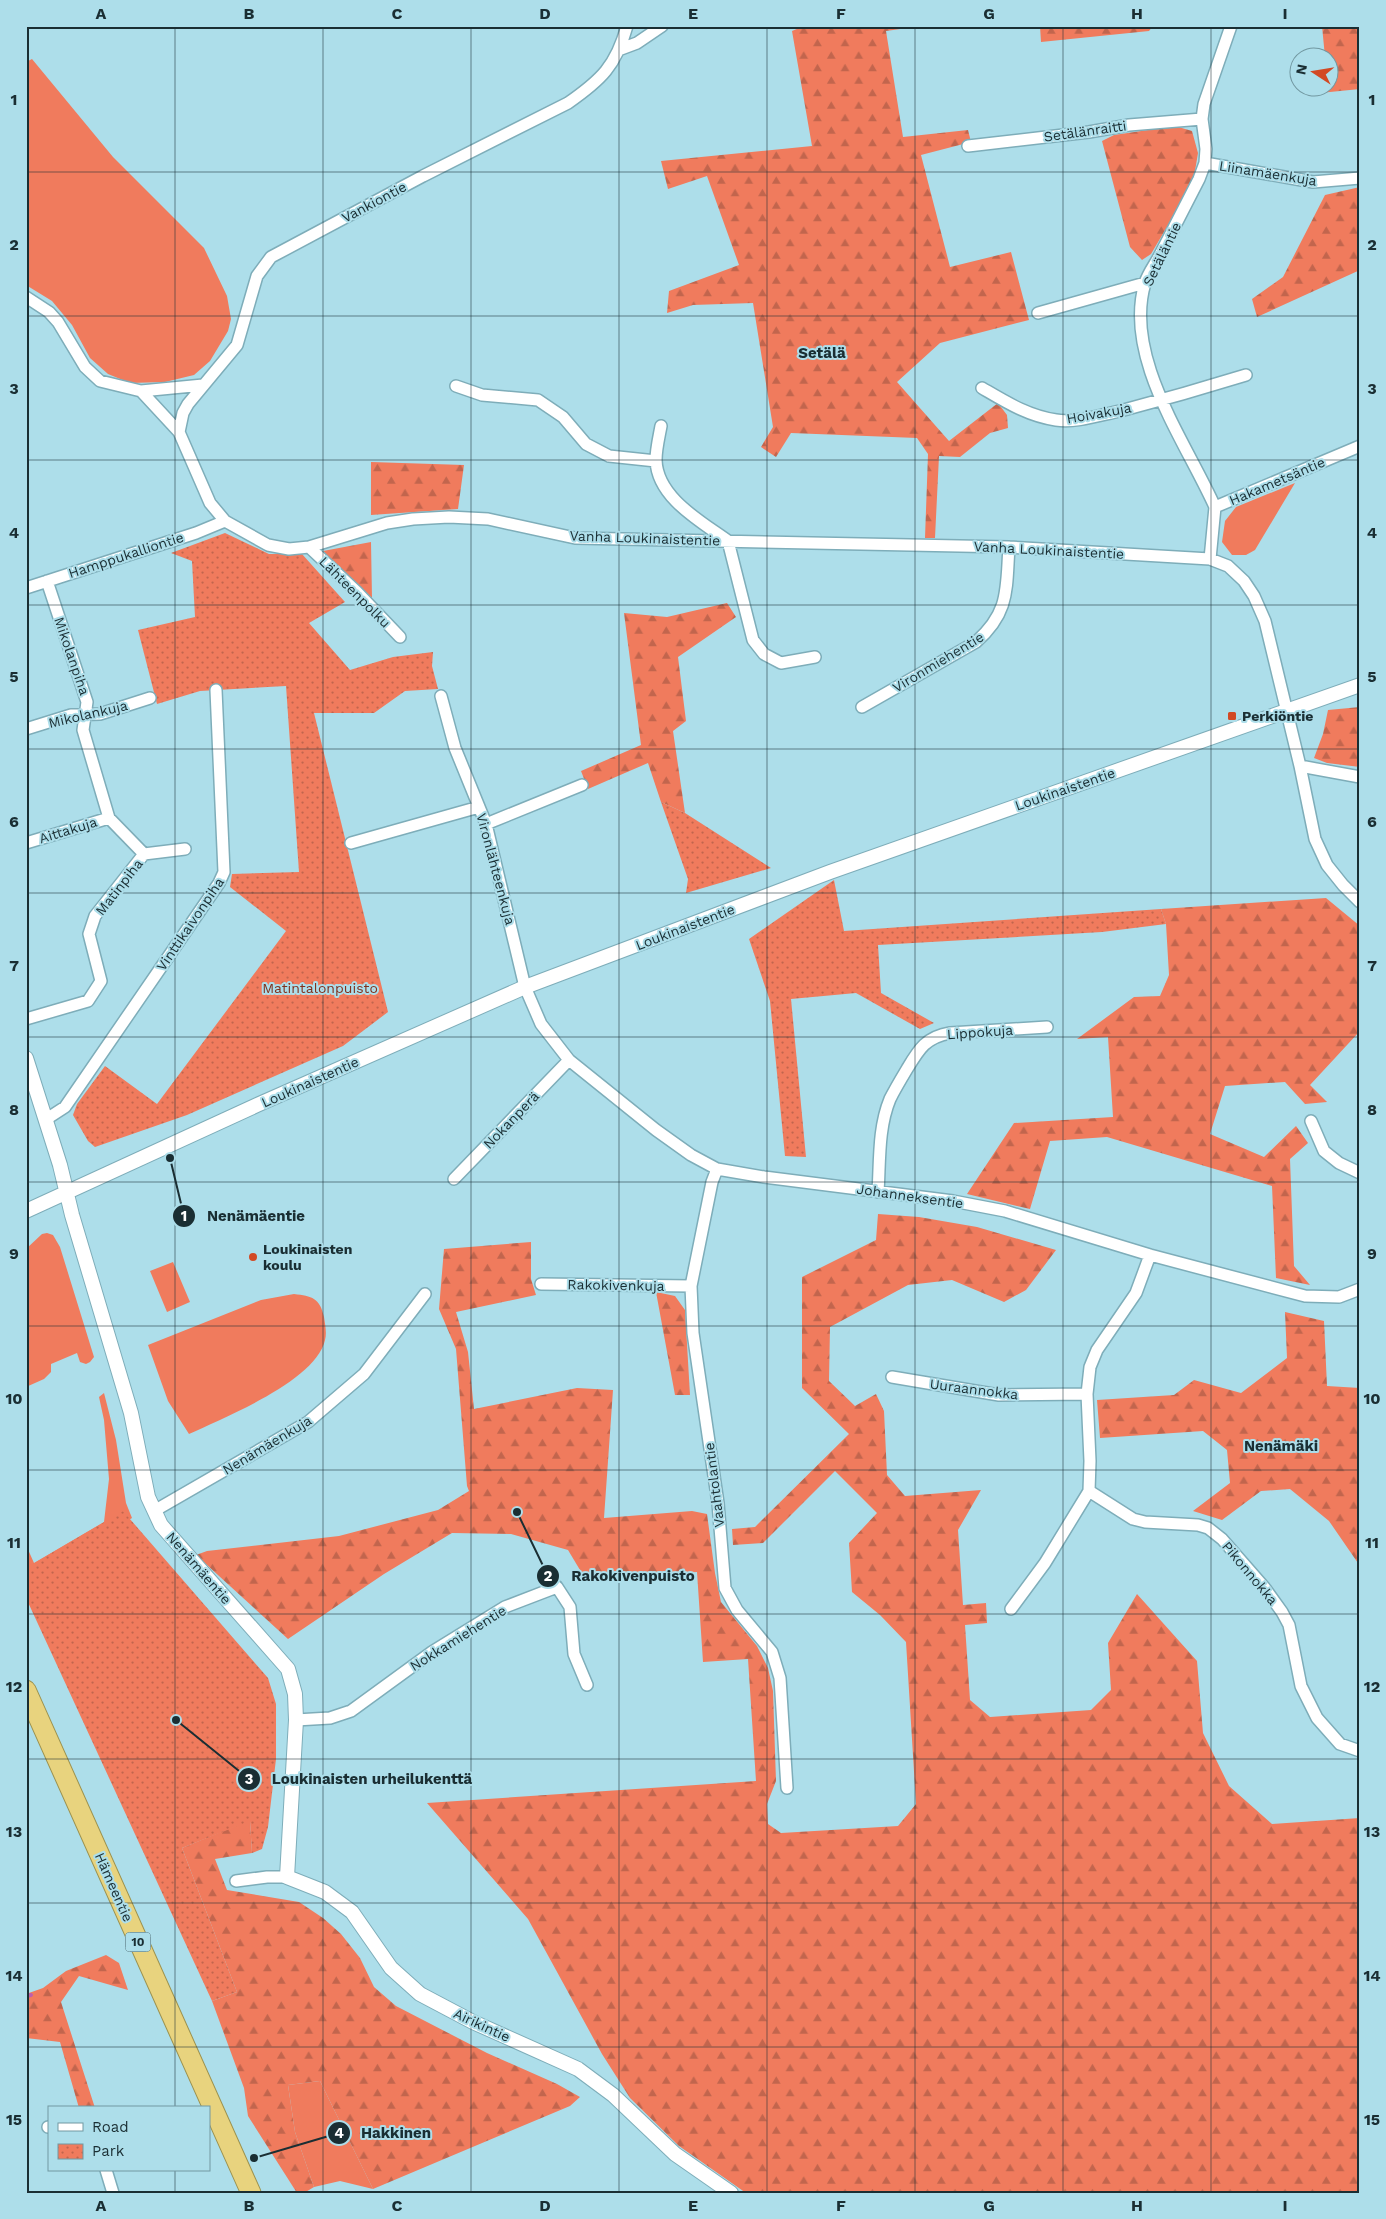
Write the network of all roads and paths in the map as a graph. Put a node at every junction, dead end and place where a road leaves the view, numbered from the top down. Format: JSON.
{"nodes":[{"id":1,"x":627,"y":26,"type":"edge"},
{"id":2,"x":662,"y":26,"type":"edge"},
{"id":3,"x":1231,"y":26,"type":"edge"},
{"id":4,"x":621,"y":49,"type":"junction"},
{"id":5,"x":1202,"y":119,"type":"junction"},
{"id":6,"x":968,"y":146,"type":"dead end"},
{"id":7,"x":1205,"y":163,"type":"junction"},
{"id":8,"x":1360,"y":178,"type":"edge"},
{"id":9,"x":1145,"y":283,"type":"junction"},
{"id":10,"x":26,"y":297,"type":"edge"},
{"id":11,"x":1038,"y":313,"type":"dead end"},
{"id":12,"x":1246,"y":375,"type":"dead end"},
{"id":13,"x":203,"y":385,"type":"junction"},
{"id":14,"x":456,"y":386,"type":"dead end"},
{"id":15,"x":982,"y":388,"type":"dead end"},
{"id":16,"x":141,"y":391,"type":"junction"},
{"id":17,"x":1162,"y":400,"type":"junction"},
{"id":18,"x":661,"y":426,"type":"dead end"},
{"id":19,"x":179,"y":432,"type":"junction"},
{"id":20,"x":1360,"y":446,"type":"edge"},
{"id":21,"x":656,"y":461,"type":"junction"},
{"id":22,"x":1215,"y":507,"type":"junction"},
{"id":23,"x":225,"y":521,"type":"junction"},
{"id":24,"x":728,"y":541,"type":"junction"},
{"id":25,"x":309,"y":547,"type":"junction"},
{"id":26,"x":1009,"y":547,"type":"junction"},
{"id":27,"x":1210,"y":559,"type":"junction"},
{"id":28,"x":47,"y":581,"type":"junction"},
{"id":29,"x":26,"y":588,"type":"edge"},
{"id":30,"x":400,"y":637,"type":"dead end"},
{"id":31,"x":815,"y":657,"type":"dead end"},
{"id":32,"x":1360,"y":685,"type":"edge"},
{"id":33,"x":216,"y":690,"type":"dead end"},
{"id":34,"x":441,"y":696,"type":"dead end"},
{"id":35,"x":150,"y":698,"type":"dead end"},
{"id":36,"x":862,"y":707,"type":"dead end"},
{"id":37,"x":1287,"y":711,"type":"junction"},
{"id":38,"x":85,"y":716,"type":"junction"},
{"id":39,"x":26,"y":729,"type":"edge"},
{"id":40,"x":1300,"y":766,"type":"junction"},
{"id":41,"x":1360,"y":776,"type":"edge"},
{"id":42,"x":582,"y":785,"type":"dead end"},
{"id":43,"x":479,"y":807,"type":"junction"},
{"id":44,"x":109,"y":818,"type":"junction"},
{"id":45,"x":486,"y":824,"type":"junction"},
{"id":46,"x":26,"y":843,"type":"edge"},
{"id":47,"x":351,"y":843,"type":"dead end"},
{"id":48,"x":185,"y":849,"type":"dead end"},
{"id":49,"x":144,"y":854,"type":"junction"},
{"id":50,"x":1360,"y":902,"type":"edge"},
{"id":51,"x":525,"y":987,"type":"junction"},
{"id":52,"x":26,"y":1019,"type":"edge"},
{"id":53,"x":1047,"y":1027,"type":"dead end"},
{"id":54,"x":26,"y":1058,"type":"edge"},
{"id":55,"x":569,"y":1060,"type":"junction"},
{"id":56,"x":45,"y":1120,"type":"junction"},
{"id":57,"x":1311,"y":1121,"type":"dead end"},
{"id":58,"x":717,"y":1169,"type":"junction"},
{"id":59,"x":1360,"y":1173,"type":"edge"},
{"id":60,"x":454,"y":1179,"type":"dead end"},
{"id":61,"x":67,"y":1192,"type":"junction"},
{"id":62,"x":878,"y":1192,"type":"junction"},
{"id":63,"x":26,"y":1211,"type":"edge"},
{"id":64,"x":1150,"y":1254,"type":"junction"},
{"id":65,"x":542,"y":1284,"type":"dead end"},
{"id":66,"x":690,"y":1286,"type":"junction"},
{"id":67,"x":1360,"y":1289,"type":"edge"},
{"id":68,"x":425,"y":1294,"type":"dead end"},
{"id":69,"x":892,"y":1377,"type":"dead end"},
{"id":70,"x":1086,"y":1394,"type":"junction"},
{"id":71,"x":1089,"y":1491,"type":"junction"},
{"id":72,"x":154,"y":1511,"type":"junction"},
{"id":73,"x":1011,"y":1609,"type":"dead end"},
{"id":74,"x":587,"y":1685,"type":"dead end"},
{"id":75,"x":26,"y":1690,"type":"edge"},
{"id":76,"x":296,"y":1720,"type":"junction"},
{"id":77,"x":1360,"y":1751,"type":"edge"},
{"id":78,"x":787,"y":1788,"type":"dead end"},
{"id":79,"x":287,"y":1877,"type":"junction"},
{"id":80,"x":236,"y":1881,"type":"dead end"},
{"id":81,"x":107,"y":2172,"type":"edge"},
{"id":82,"x":113,"y":2193,"type":"edge"},
{"id":83,"x":251,"y":2193,"type":"edge"},
{"id":84,"x":731,"y":2193,"type":"edge"}],
"edges":[{"from":1,"to":4,"type":"street","name":"Vankiontie"},
{"from":2,"to":4,"type":"street"},
{"from":3,"to":5,"type":"street","name":"Setäläntie"},
{"from":4,"to":13,"type":"street","name":"Vankiontie"},
{"from":5,"to":6,"type":"street","name":"Setälänraitti"},
{"from":5,"to":7,"type":"street","name":"Setäläntie"},
{"from":7,"to":8,"type":"street","name":"Liinamäenkuja"},
{"from":7,"to":9,"type":"street","name":"Setäläntie"},
{"from":9,"to":11,"type":"street"},
{"from":9,"to":17,"type":"street","name":"Setäläntie"},
{"from":10,"to":16,"type":"street"},
{"from":12,"to":17,"type":"street","name":"Hoivakuja"},
{"from":13,"to":16,"type":"street"},
{"from":13,"to":19,"type":"street","name":"Vankiontie"},
{"from":14,"to":21,"type":"street"},
{"from":15,"to":17,"type":"street","name":"Hoivakuja"},
{"from":16,"to":19,"type":"street","name":"Vanha Loukinaistentie"},
{"from":17,"to":22,"type":"street","name":"Setäläntie"},
{"from":18,"to":21,"type":"street"},
{"from":19,"to":23,"type":"street","name":"Vanha Loukinaistentie"},
{"from":20,"to":22,"type":"street","name":"Hakametsäntie"},
{"from":21,"to":24,"type":"street"},
{"from":22,"to":27,"type":"street","name":"Hakametsäntie"},
{"from":23,"to":25,"type":"street","name":"Vanha Loukinaistentie"},
{"from":23,"to":28,"type":"street","name":"Hamppukalliontie"},
{"from":24,"to":25,"type":"street","name":"Vanha Loukinaistentie"},
{"from":24,"to":26,"type":"street","name":"Vanha Loukinaistentie"},
{"from":24,"to":31,"type":"street"},
{"from":25,"to":30,"type":"street","name":"Lähteenpolku"},
{"from":26,"to":27,"type":"street","name":"Vanha Loukinaistentie"},
{"from":26,"to":36,"type":"street","name":"Vironmiehentie"},
{"from":27,"to":37,"type":"street","name":"Vanha Loukinaistentie"},
{"from":28,"to":29,"type":"street","name":"Hamppukalliontie"},
{"from":28,"to":38,"type":"street","name":"Mikolanpiha"},
{"from":32,"to":37,"type":"street","name":"Loukinaistentie"},
{"from":33,"to":56,"type":"street","name":"Vinttikaivonpiha"},
{"from":34,"to":43,"type":"street","name":"Vironlähteenkuja"},
{"from":35,"to":38,"type":"street","name":"Mikolankuja"},
{"from":37,"to":40,"type":"street"},
{"from":37,"to":51,"type":"street","name":"Loukinaistentie"},
{"from":38,"to":39,"type":"street","name":"Mikolankuja"},
{"from":38,"to":44,"type":"street","name":"Mikolanpiha"},
{"from":40,"to":41,"type":"street"},
{"from":40,"to":50,"type":"street"},
{"from":42,"to":45,"type":"street"},
{"from":43,"to":45,"type":"street","name":"Vironlähteenkuja"},
{"from":43,"to":47,"type":"street"},
{"from":44,"to":46,"type":"street","name":"Aittakuja"},
{"from":44,"to":49,"type":"street","name":"Aittakuja"},
{"from":45,"to":51,"type":"street","name":"Vironlähteenkuja"},
{"from":48,"to":49,"type":"street"},
{"from":49,"to":52,"type":"street","name":"Matinpiha"},
{"from":51,"to":55,"type":"street","name":"Johanneksentie"},
{"from":51,"to":61,"type":"street","name":"Loukinaistentie"},
{"from":53,"to":62,"type":"street","name":"Lippokuja"},
{"from":54,"to":56,"type":"street","name":"Nenämäentie"},
{"from":55,"to":58,"type":"street","name":"Johanneksentie"},
{"from":55,"to":60,"type":"street","name":"Nokanperä"},
{"from":56,"to":61,"type":"street","name":"Nenämäentie"},
{"from":57,"to":59,"type":"street"},
{"from":58,"to":62,"type":"street","name":"Johanneksentie"},
{"from":58,"to":66,"type":"street","name":"Vaahtolantie"},
{"from":61,"to":63,"type":"street","name":"Loukinaistentie"},
{"from":61,"to":72,"type":"street","name":"Nenämäentie"},
{"from":62,"to":64,"type":"street","name":"Johanneksentie"},
{"from":64,"to":67,"type":"street","name":"Johanneksentie"},
{"from":64,"to":70,"type":"street"},
{"from":65,"to":66,"type":"street","name":"Rakokivenkuja"},
{"from":66,"to":78,"type":"street","name":"Vaahtolantie"},
{"from":68,"to":72,"type":"street","name":"Nenämäenkuja"},
{"from":69,"to":70,"type":"street","name":"Uuraannokka"},
{"from":70,"to":71,"type":"street"},
{"from":71,"to":73,"type":"street"},
{"from":71,"to":77,"type":"street","name":"Pikonnokka"},
{"from":72,"to":76,"type":"street","name":"Nenämäentie"},
{"from":74,"to":76,"type":"street","name":"Nokkamiehentie"},
{"from":75,"to":83,"type":"highway","name":"Hämeentie","number":"10"},
{"from":76,"to":79,"type":"street","name":"Nenämäentie"},
{"from":79,"to":80,"type":"street","name":"Airikintie"},
{"from":79,"to":84,"type":"street","name":"Airikintie"},
{"from":81,"to":82,"type":"street"}]}
